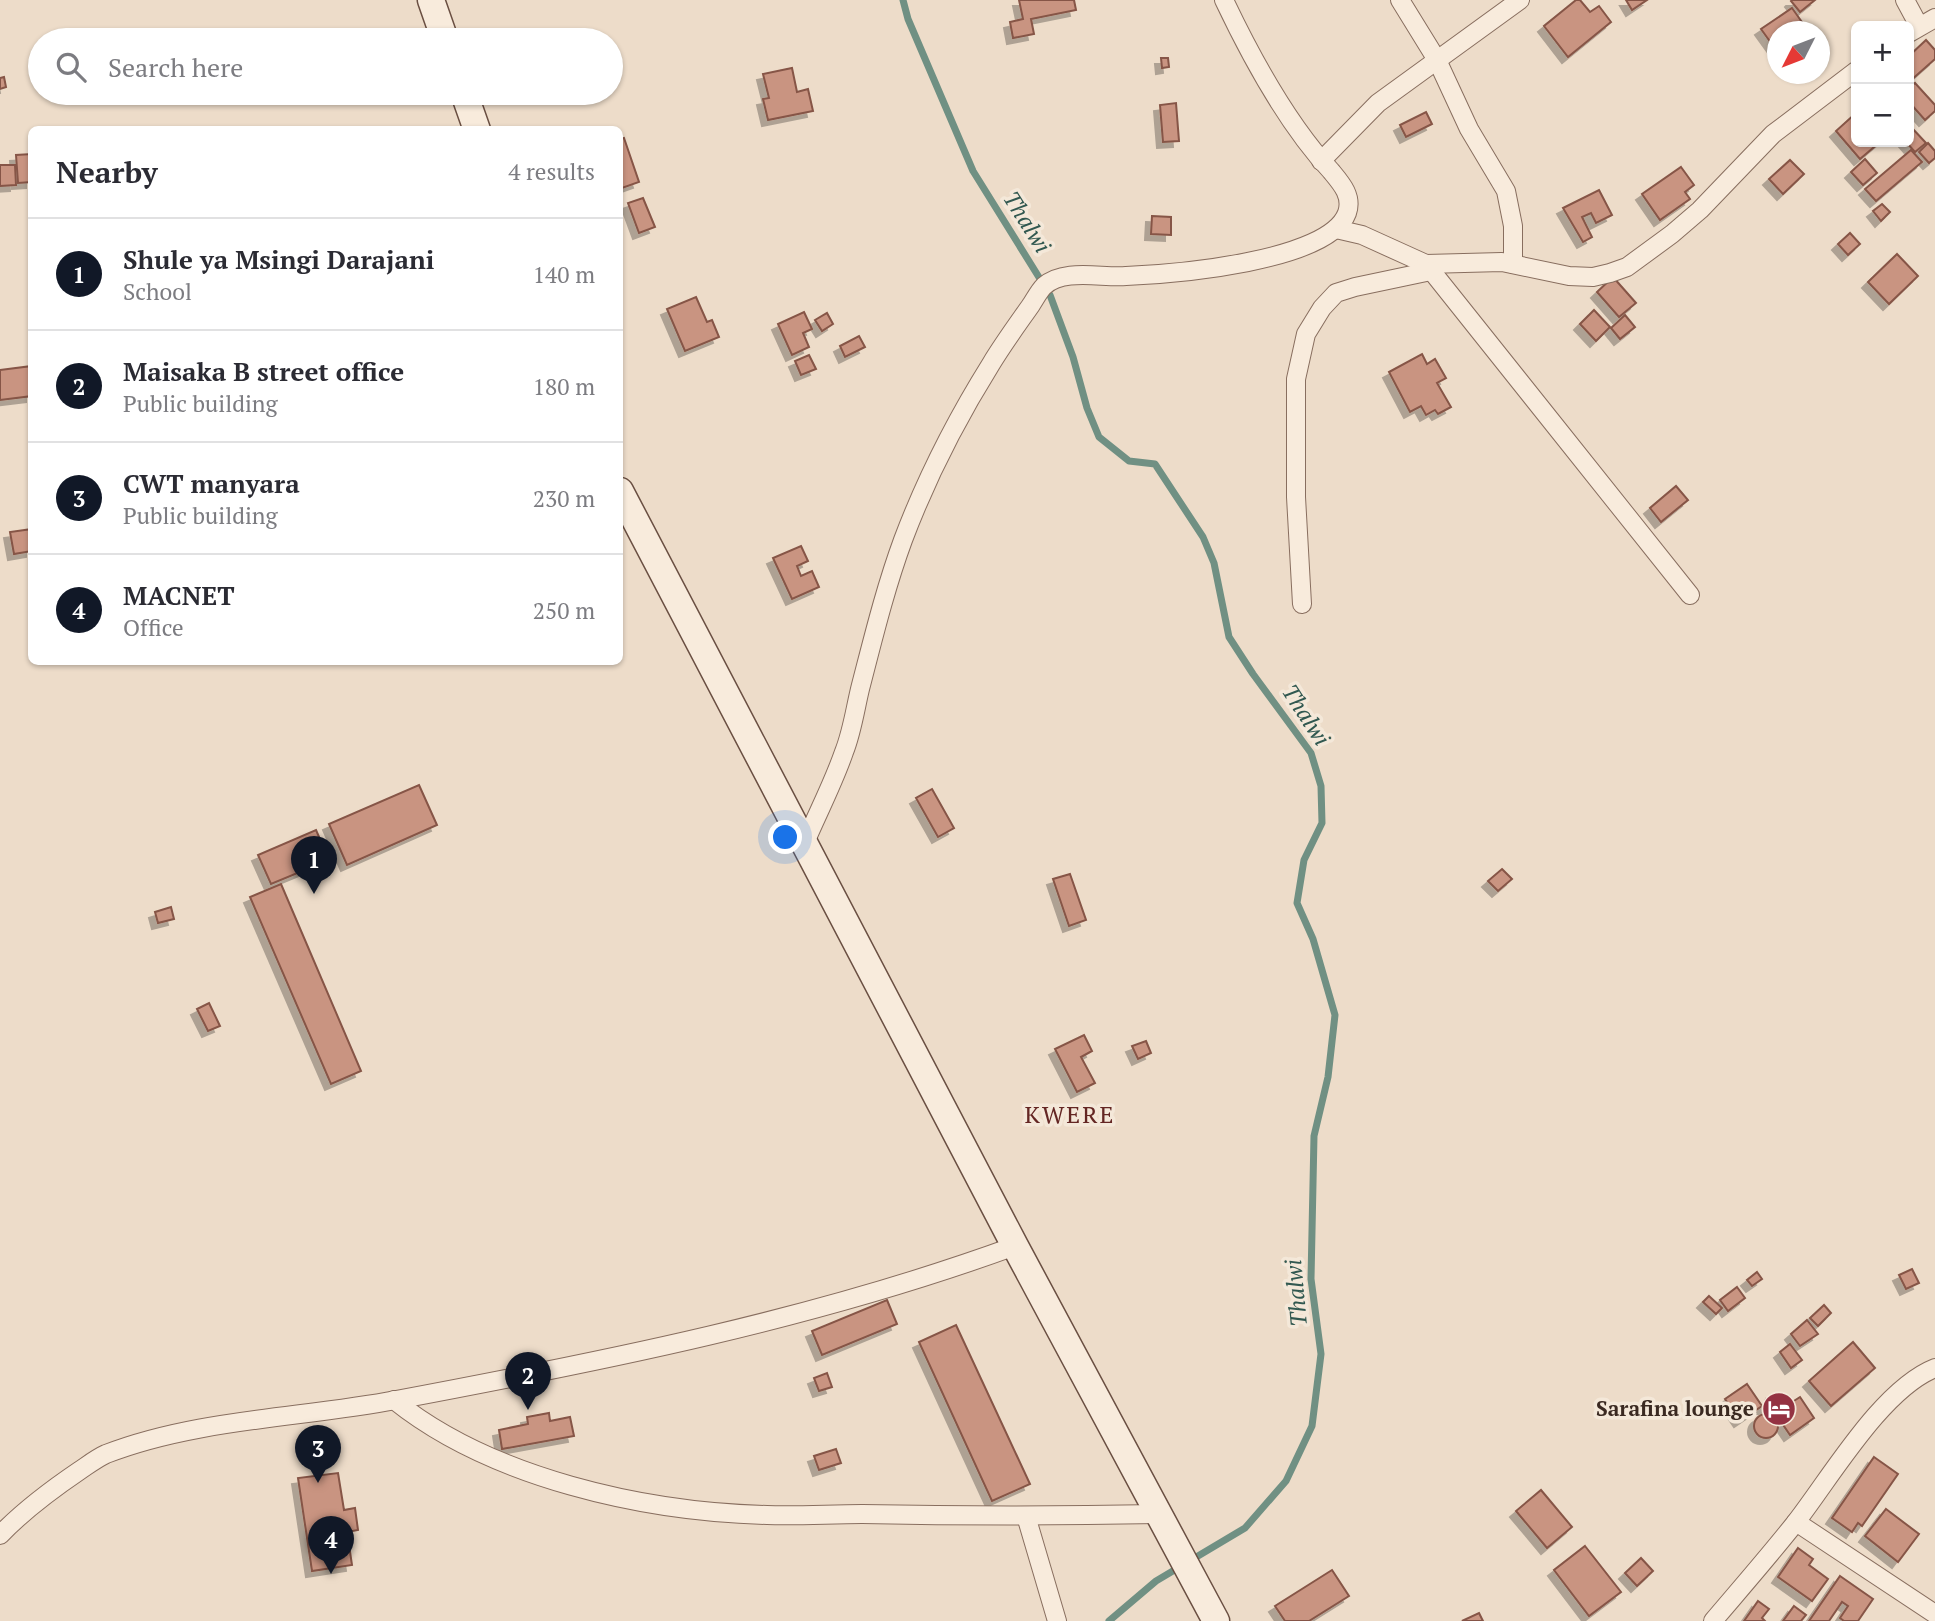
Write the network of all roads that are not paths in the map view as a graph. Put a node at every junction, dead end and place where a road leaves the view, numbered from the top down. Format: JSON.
{"nodes":[{"id":1,"x":431,"y":0,"type":"edge"},
{"id":2,"x":1224,"y":0,"type":"edge"},
{"id":3,"x":1399,"y":0,"type":"edge"},
{"id":4,"x":1520,"y":0,"type":"edge"},
{"id":5,"x":1905,"y":0,"type":"edge"},
{"id":6,"x":1921,"y":25,"type":"edge"},
{"id":7,"x":441,"y":28,"type":"edge"},
{"id":8,"x":1437,"y":60,"type":"junction"},
{"id":9,"x":1851,"y":75,"type":"edge"},
{"id":10,"x":468,"y":105,"type":"edge"},
{"id":11,"x":476,"y":126,"type":"edge"},
{"id":12,"x":1321,"y":161,"type":"junction"},
{"id":13,"x":1336,"y":229,"type":"junction"},
{"id":14,"x":1513,"y":264,"type":"junction"},
{"id":15,"x":1429,"y":268,"type":"junction"},
{"id":16,"x":623,"y":497,"type":"edge"},
{"id":17,"x":1690,"y":595,"type":"dead end"},
{"id":18,"x":1302,"y":604,"type":"dead end"},
{"id":19,"x":804,"y":845,"type":"junction"},
{"id":20,"x":1015,"y":1246,"type":"junction"},
{"id":21,"x":1935,"y":1368,"type":"edge"},
{"id":22,"x":394,"y":1400,"type":"junction"},
{"id":23,"x":1159,"y":1514,"type":"junction"},
{"id":24,"x":1026,"y":1516,"type":"junction"},
{"id":25,"x":1796,"y":1522,"type":"junction"},
{"id":26,"x":0,"y":1535,"type":"edge"},
{"id":27,"x":1935,"y":1614,"type":"edge"},
{"id":28,"x":1057,"y":1621,"type":"edge"},
{"id":29,"x":1216,"y":1621,"type":"edge"},
{"id":30,"x":1713,"y":1621,"type":"edge"}],
"edges":[{"from":1,"to":7,"type":"street"},
{"from":2,"to":12,"type":"street"},
{"from":3,"to":8,"type":"street"},
{"from":4,"to":8,"type":"street"},
{"from":5,"to":6,"type":"street"},
{"from":8,"to":12,"type":"street"},
{"from":8,"to":14,"type":"street"},
{"from":9,"to":14,"type":"street"},
{"from":10,"to":11,"type":"street"},
{"from":12,"to":13,"type":"street"},
{"from":13,"to":15,"type":"street"},
{"from":13,"to":19,"type":"street"},
{"from":14,"to":15,"type":"street"},
{"from":15,"to":17,"type":"street"},
{"from":15,"to":18,"type":"street"},
{"from":16,"to":19,"type":"street"},
{"from":19,"to":20,"type":"street"},
{"from":20,"to":22,"type":"street"},
{"from":20,"to":23,"type":"street"},
{"from":21,"to":25,"type":"street"},
{"from":22,"to":24,"type":"street"},
{"from":22,"to":26,"type":"street"},
{"from":23,"to":24,"type":"street"},
{"from":23,"to":29,"type":"street"},
{"from":24,"to":28,"type":"street"},
{"from":25,"to":27,"type":"street"},
{"from":25,"to":30,"type":"street"}]}
